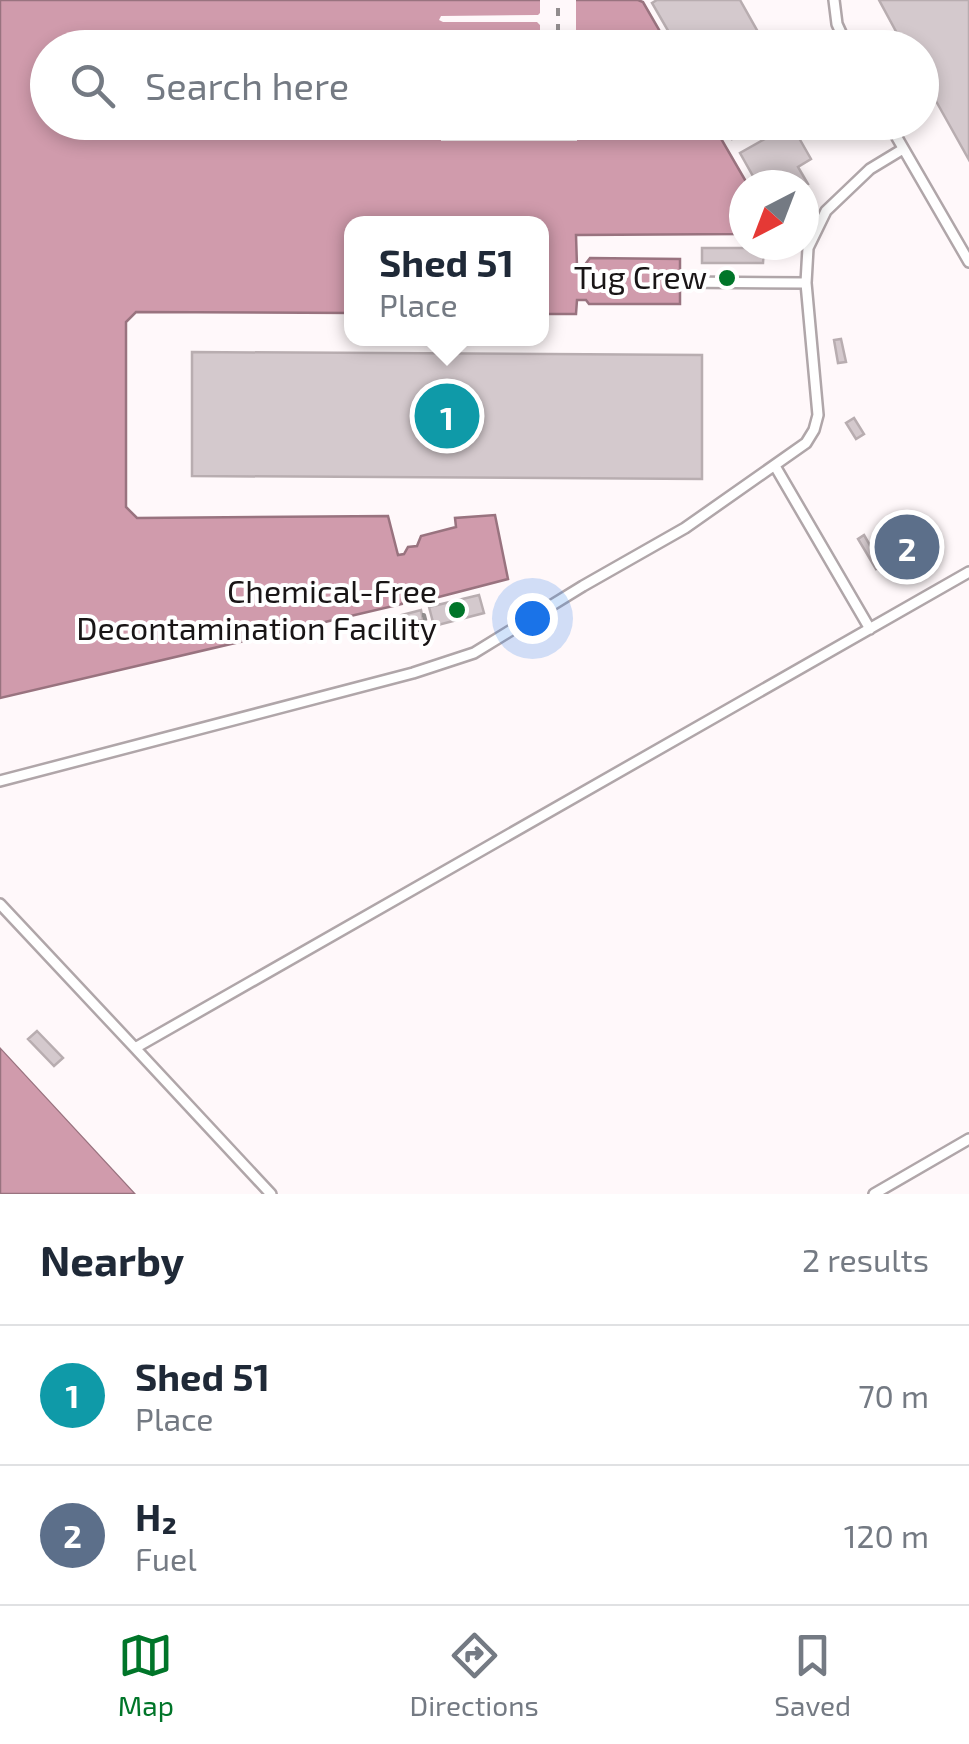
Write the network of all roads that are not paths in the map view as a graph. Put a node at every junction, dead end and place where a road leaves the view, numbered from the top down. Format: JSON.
{"nodes":[{"id":1,"x":834,"y":0,"type":"edge"},
{"id":2,"x":840,"y":30,"type":"edge"},
{"id":3,"x":898,"y":140,"type":"edge"},
{"id":4,"x":903,"y":150,"type":"junction"},
{"id":5,"x":957,"y":241,"type":"junction"},
{"id":6,"x":969,"y":252,"type":"edge"},
{"id":7,"x":969,"y":262,"type":"edge"},
{"id":8,"x":677,"y":282,"type":"dead end"},
{"id":9,"x":806,"y":283,"type":"junction"},
{"id":10,"x":775,"y":466,"type":"junction"},
{"id":11,"x":969,"y":572,"type":"edge"},
{"id":12,"x":870,"y":629,"type":"junction"},
{"id":13,"x":0,"y":781,"type":"edge"},
{"id":14,"x":0,"y":904,"type":"edge"},
{"id":15,"x":135,"y":1048,"type":"junction"},
{"id":16,"x":969,"y":1139,"type":"edge"},
{"id":17,"x":271,"y":1194,"type":"edge"},
{"id":18,"x":874,"y":1194,"type":"edge"}],
"edges":[{"from":1,"to":2,"type":"lane"},
{"from":3,"to":4,"type":"lane"},
{"from":4,"to":5,"type":"lane"},
{"from":4,"to":9,"type":"lane"},
{"from":5,"to":6,"type":"lane"},
{"from":5,"to":7,"type":"lane"},
{"from":8,"to":9,"type":"lane"},
{"from":9,"to":10,"type":"lane"},
{"from":10,"to":12,"type":"lane"},
{"from":10,"to":13,"type":"lane"},
{"from":11,"to":12,"type":"lane"},
{"from":12,"to":15,"type":"lane"},
{"from":14,"to":15,"type":"lane"},
{"from":15,"to":17,"type":"lane"},
{"from":16,"to":18,"type":"lane"}]}
